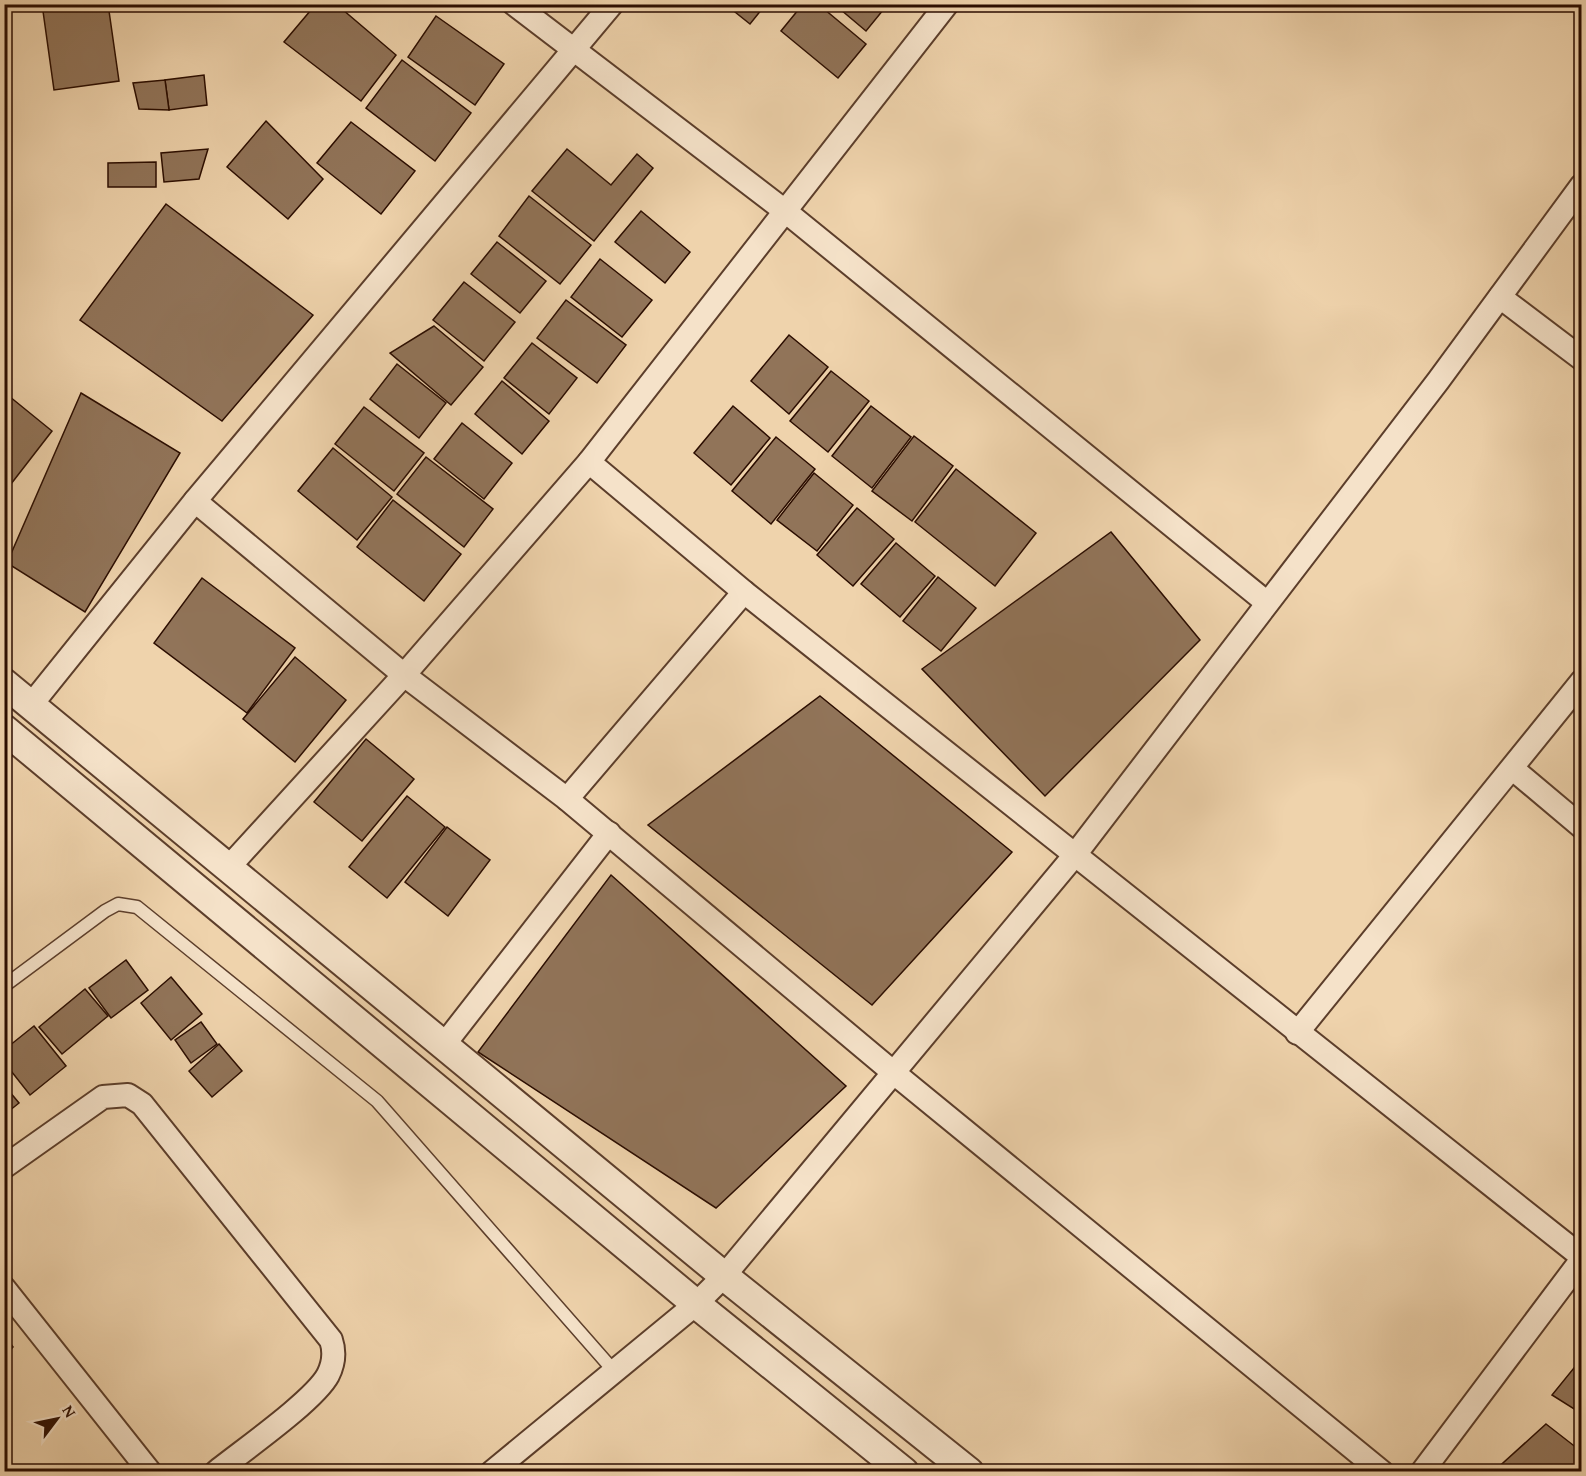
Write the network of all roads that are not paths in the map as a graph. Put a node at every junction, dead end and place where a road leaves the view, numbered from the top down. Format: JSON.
{"nodes":[{"id":1,"x":514,"y":4,"type":"edge"},
{"id":2,"x":612,"y":4,"type":"edge"},
{"id":3,"x":947,"y":4,"type":"edge"},
{"id":4,"x":574,"y":52,"type":"junction"},
{"id":5,"x":1581,"y":185,"type":"edge"},
{"id":6,"x":785,"y":211,"type":"junction"},
{"id":7,"x":1500,"y":297,"type":"junction"},
{"id":8,"x":1581,"y":359,"type":"edge"},
{"id":9,"x":589,"y":462,"type":"junction"},
{"id":10,"x":195,"y":501,"type":"junction"},
{"id":11,"x":744,"y":592,"type":"junction"},
{"id":12,"x":1266,"y":602,"type":"junction"},
{"id":13,"x":404,"y":675,"type":"junction"},
{"id":14,"x":1581,"y":681,"type":"edge"},
{"id":15,"x":4,"y":683,"type":"edge"},
{"id":16,"x":31,"y":705,"type":"junction"},
{"id":17,"x":4,"y":729,"type":"edge"},
{"id":18,"x":1513,"y":769,"type":"junction"},
{"id":19,"x":567,"y":799,"type":"junction"},
{"id":20,"x":1581,"y":827,"type":"edge"},
{"id":21,"x":609,"y":833,"type":"junction"},
{"id":22,"x":1074,"y":856,"type":"junction"},
{"id":23,"x":228,"y":868,"type":"junction"},
{"id":24,"x":4,"y":986,"type":"edge"},
{"id":25,"x":1297,"y":1034,"type":"junction"},
{"id":26,"x":443,"y":1046,"type":"junction"},
{"id":27,"x":894,"y":1073,"type":"junction"},
{"id":28,"x":4,"y":1167,"type":"edge"},
{"id":29,"x":1581,"y":1258,"type":"edge"},
{"id":30,"x":724,"y":1276,"type":"junction"},
{"id":31,"x":4,"y":1288,"type":"edge"},
{"id":32,"x":696,"y":1304,"type":"junction"},
{"id":33,"x":614,"y":1371,"type":"junction"},
{"id":34,"x":150,"y":1472,"type":"edge"},
{"id":35,"x":216,"y":1472,"type":"edge"},
{"id":36,"x":492,"y":1472,"type":"edge"},
{"id":37,"x":904,"y":1472,"type":"edge"},
{"id":38,"x":969,"y":1472,"type":"edge"},
{"id":39,"x":1382,"y":1472,"type":"edge"},
{"id":40,"x":1422,"y":1472,"type":"edge"}],
"edges":[{"from":1,"to":4,"type":"street"},
{"from":2,"to":4,"type":"street"},
{"from":3,"to":6,"type":"street"},
{"from":4,"to":6,"type":"street"},
{"from":4,"to":10,"type":"street"},
{"from":5,"to":7,"type":"street"},
{"from":6,"to":9,"type":"street"},
{"from":6,"to":12,"type":"street"},
{"from":7,"to":8,"type":"street"},
{"from":7,"to":12,"type":"street"},
{"from":9,"to":11,"type":"street"},
{"from":9,"to":13,"type":"street"},
{"from":10,"to":13,"type":"street"},
{"from":10,"to":16,"type":"street"},
{"from":11,"to":19,"type":"street"},
{"from":11,"to":22,"type":"street"},
{"from":12,"to":22,"type":"street"},
{"from":13,"to":19,"type":"street"},
{"from":13,"to":23,"type":"street"},
{"from":14,"to":18,"type":"street"},
{"from":15,"to":16,"type":"street"},
{"from":16,"to":23,"type":"street"},
{"from":17,"to":32,"type":"street"},
{"from":18,"to":20,"type":"street"},
{"from":18,"to":25,"type":"street"},
{"from":19,"to":21,"type":"street"},
{"from":21,"to":26,"type":"street"},
{"from":21,"to":27,"type":"street"},
{"from":22,"to":25,"type":"street"},
{"from":22,"to":27,"type":"street"},
{"from":23,"to":26,"type":"street"},
{"from":24,"to":33,"type":"lane"},
{"from":25,"to":29,"type":"street"},
{"from":26,"to":30,"type":"street"},
{"from":27,"to":30,"type":"street"},
{"from":27,"to":39,"type":"street"},
{"from":28,"to":35,"type":"street"},
{"from":29,"to":40,"type":"street"},
{"from":30,"to":32,"type":"street"},
{"from":30,"to":38,"type":"street"},
{"from":31,"to":34,"type":"street"},
{"from":32,"to":33,"type":"street"},
{"from":32,"to":37,"type":"street"},
{"from":33,"to":36,"type":"street"}]}
